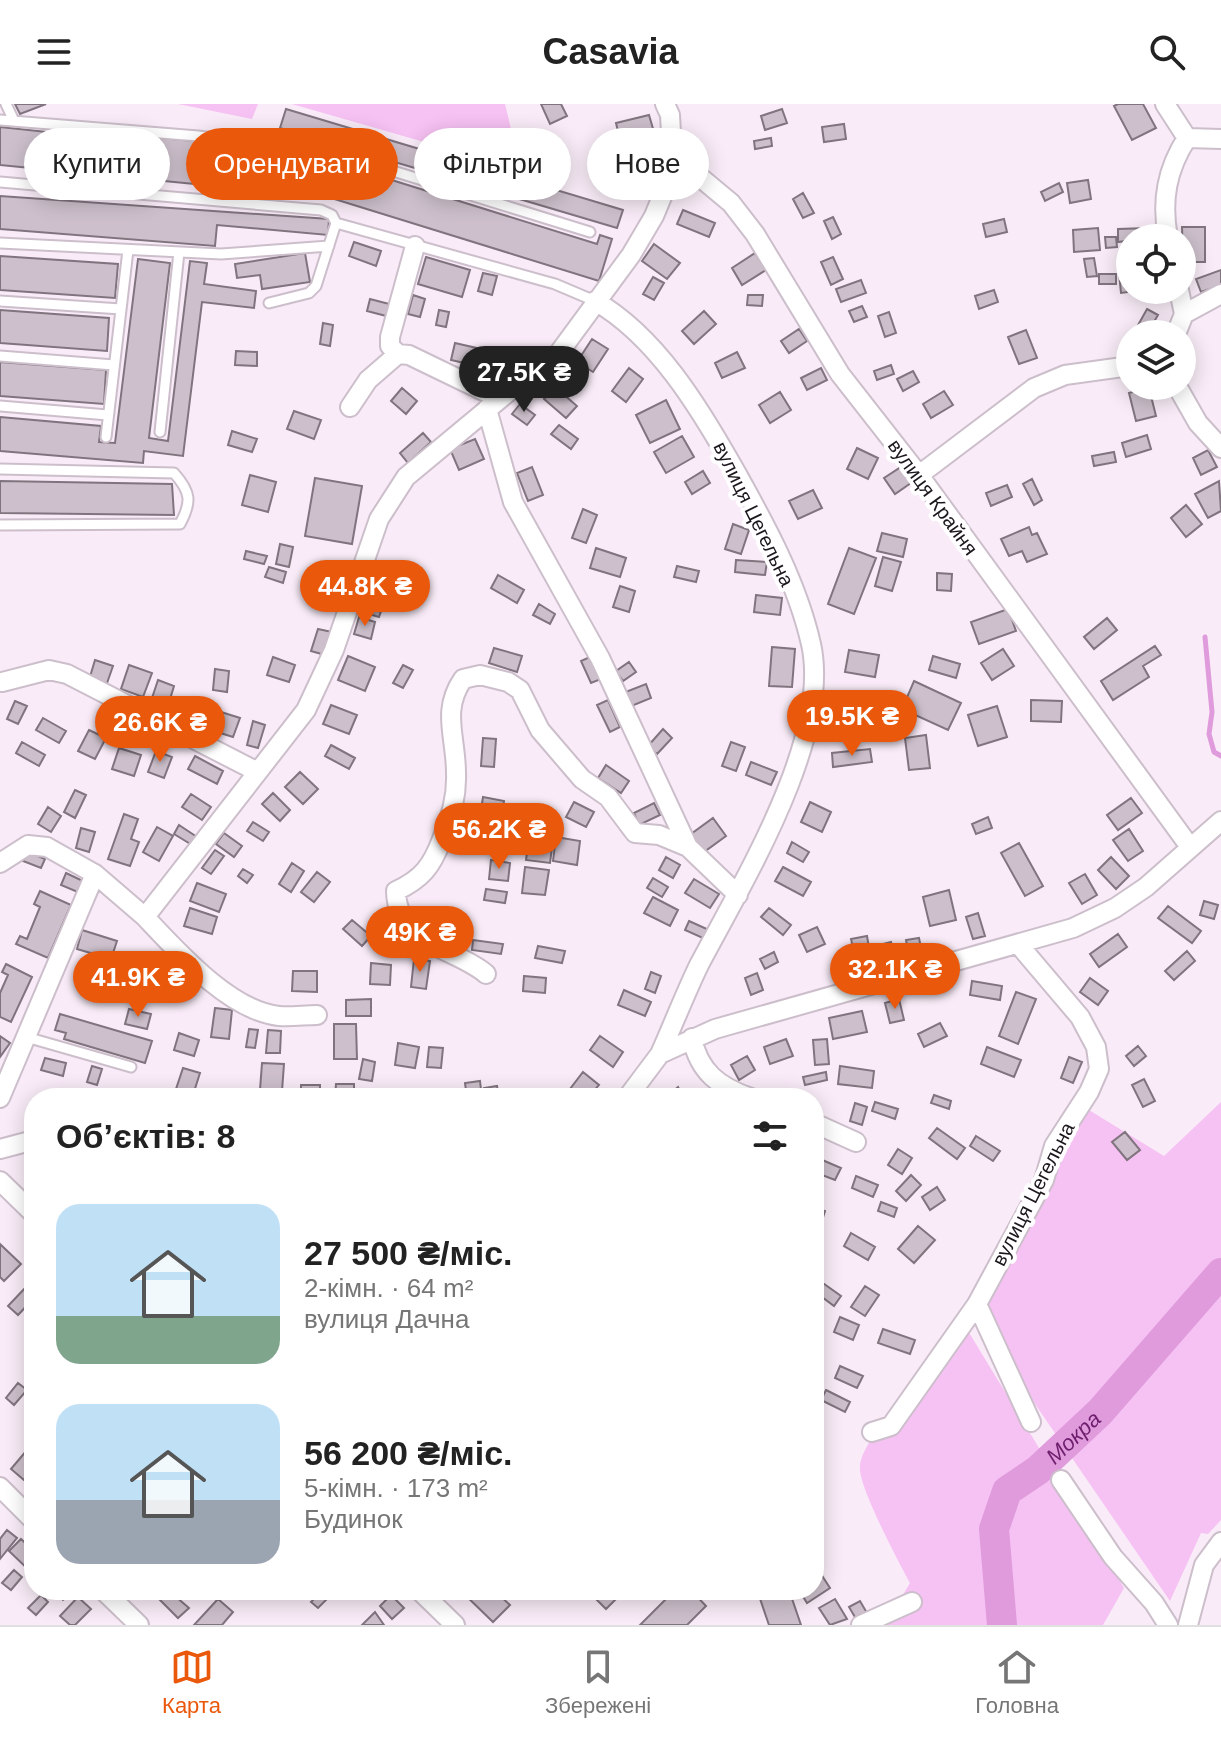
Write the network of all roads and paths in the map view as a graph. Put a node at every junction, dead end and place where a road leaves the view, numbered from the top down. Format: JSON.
{"nodes":[{"id":1,"x":6,"y":104,"type":"edge"},
{"id":2,"x":665,"y":104,"type":"edge"},
{"id":3,"x":1165,"y":104,"type":"edge"},
{"id":4,"x":0,"y":120,"type":"edge"},
{"id":5,"x":14,"y":121,"type":"junction"},
{"id":6,"x":670,"y":128,"type":"edge"},
{"id":7,"x":1187,"y":138,"type":"junction"},
{"id":8,"x":1221,"y":139,"type":"edge"},
{"id":9,"x":0,"y":182,"type":"edge"},
{"id":10,"x":709,"y":187,"type":"edge"},
{"id":11,"x":661,"y":200,"type":"edge"},
{"id":12,"x":336,"y":223,"type":"junction"},
{"id":13,"x":1167,"y":224,"type":"edge"},
{"id":14,"x":590,"y":232,"type":"dead end"},
{"id":15,"x":0,"y":243,"type":"edge"},
{"id":16,"x":329,"y":246,"type":"junction"},
{"id":17,"x":415,"y":246,"type":"junction"},
{"id":18,"x":128,"y":250,"type":"junction"},
{"id":19,"x":179,"y":252,"type":"junction"},
{"id":20,"x":1221,"y":294,"type":"edge"},
{"id":21,"x":0,"y":301,"type":"edge"},
{"id":22,"x":595,"y":301,"type":"junction"},
{"id":23,"x":269,"y":303,"type":"dead end"},
{"id":24,"x":1182,"y":304,"type":"edge"},
{"id":25,"x":121,"y":309,"type":"junction"},
{"id":26,"x":1184,"y":314,"type":"junction"},
{"id":27,"x":1182,"y":320,"type":"edge"},
{"id":28,"x":398,"y":354,"type":"junction"},
{"id":29,"x":0,"y":356,"type":"edge"},
{"id":30,"x":114,"y":365,"type":"junction"},
{"id":31,"x":1116,"y":368,"type":"edge"},
{"id":32,"x":1185,"y":400,"type":"edge"},
{"id":33,"x":494,"y":404,"type":"junction"},
{"id":34,"x":0,"y":406,"type":"edge"},
{"id":35,"x":350,"y":407,"type":"dead end"},
{"id":36,"x":108,"y":415,"type":"junction"},
{"id":37,"x":160,"y":432,"type":"dead end"},
{"id":38,"x":106,"y":437,"type":"dead end"},
{"id":39,"x":1221,"y":448,"type":"edge"},
{"id":40,"x":0,"y":469,"type":"edge"},
{"id":41,"x":919,"y":475,"type":"junction"},
{"id":42,"x":0,"y":525,"type":"edge"},
{"id":43,"x":2,"y":682,"type":"edge"},
{"id":44,"x":811,"y":711,"type":"junction"},
{"id":45,"x":876,"y":729,"type":"dead end"},
{"id":46,"x":256,"y":771,"type":"junction"},
{"id":47,"x":1221,"y":821,"type":"edge"},
{"id":48,"x":688,"y":847,"type":"junction"},
{"id":49,"x":1190,"y":847,"type":"junction"},
{"id":50,"x":0,"y":863,"type":"edge"},
{"id":51,"x":95,"y":874,"type":"junction"},
{"id":52,"x":738,"y":895,"type":"junction"},
{"id":53,"x":145,"y":917,"type":"junction"},
{"id":54,"x":1019,"y":945,"type":"junction"},
{"id":55,"x":486,"y":974,"type":"dead end"},
{"id":56,"x":317,"y":1015,"type":"dead end"},
{"id":57,"x":26,"y":1037,"type":"junction"},
{"id":58,"x":692,"y":1038,"type":"junction"},
{"id":59,"x":660,"y":1054,"type":"junction"},
{"id":60,"x":131,"y":1067,"type":"dead end"},
{"id":61,"x":634,"y":1088,"type":"edge"},
{"id":62,"x":723,"y":1088,"type":"edge"},
{"id":63,"x":0,"y":1098,"type":"edge"},
{"id":64,"x":824,"y":1128,"type":"edge"},
{"id":65,"x":856,"y":1142,"type":"dead end"},
{"id":66,"x":24,"y":1143,"type":"edge"},
{"id":67,"x":0,"y":1149,"type":"edge"},
{"id":68,"x":0,"y":1181,"type":"edge"},
{"id":69,"x":24,"y":1204,"type":"edge"},
{"id":70,"x":977,"y":1304,"type":"junction"},
{"id":71,"x":1031,"y":1422,"type":"dead end"},
{"id":72,"x":872,"y":1432,"type":"dead end"},
{"id":73,"x":1061,"y":1480,"type":"dead end"},
{"id":74,"x":0,"y":1487,"type":"edge"},
{"id":75,"x":24,"y":1511,"type":"edge"},
{"id":76,"x":1221,"y":1542,"type":"edge"},
{"id":77,"x":112,"y":1600,"type":"edge"},
{"id":78,"x":429,"y":1600,"type":"edge"},
{"id":79,"x":912,"y":1602,"type":"dead end"},
{"id":80,"x":133,"y":1623,"type":"edge"},
{"id":81,"x":455,"y":1625,"type":"edge"},
{"id":82,"x":861,"y":1625,"type":"edge"},
{"id":83,"x":1168,"y":1625,"type":"edge"},
{"id":84,"x":1188,"y":1625,"type":"edge"}],
"edges":[{"from":1,"to":5,"type":"lane"},
{"from":2,"to":6,"type":"street"},
{"from":3,"to":7,"type":"street"},
{"from":4,"to":5,"type":"lane"},
{"from":5,"to":14,"type":"lane"},
{"from":7,"to":8,"type":"street"},
{"from":7,"to":13,"type":"street"},
{"from":9,"to":12,"type":"lane"},
{"from":10,"to":41,"type":"street","name":"вулиця Крайня"},
{"from":11,"to":22,"type":"street"},
{"from":12,"to":16,"type":"lane"},
{"from":12,"to":17,"type":"lane"},
{"from":15,"to":18,"type":"lane"},
{"from":16,"to":19,"type":"lane"},
{"from":16,"to":23,"type":"lane"},
{"from":17,"to":22,"type":"lane"},
{"from":17,"to":28,"type":"street"},
{"from":18,"to":19,"type":"lane"},
{"from":18,"to":25,"type":"lane"},
{"from":19,"to":37,"type":"lane"},
{"from":20,"to":26,"type":"street"},
{"from":21,"to":25,"type":"lane"},
{"from":22,"to":33,"type":"street"},
{"from":22,"to":44,"type":"street","name":"вулиця Цегельна"},
{"from":24,"to":26,"type":"street"},
{"from":25,"to":30,"type":"lane"},
{"from":26,"to":27,"type":"street"},
{"from":28,"to":33,"type":"street"},
{"from":28,"to":35,"type":"street"},
{"from":29,"to":30,"type":"lane"},
{"from":30,"to":36,"type":"lane"},
{"from":31,"to":41,"type":"street"},
{"from":32,"to":39,"type":"street"},
{"from":33,"to":46,"type":"street"},
{"from":33,"to":48,"type":"street"},
{"from":34,"to":36,"type":"lane"},
{"from":36,"to":38,"type":"lane"},
{"from":40,"to":42,"type":"lane"},
{"from":41,"to":49,"type":"street","name":"вулиця Крайня"},
{"from":43,"to":46,"type":"street"},
{"from":44,"to":45,"type":"lane"},
{"from":44,"to":52,"type":"street","name":"вулиця Цегельна"},
{"from":46,"to":53,"type":"street"},
{"from":47,"to":49,"type":"street"},
{"from":48,"to":52,"type":"street"},
{"from":48,"to":55,"type":"street"},
{"from":49,"to":54,"type":"street"},
{"from":50,"to":51,"type":"street"},
{"from":51,"to":53,"type":"street"},
{"from":51,"to":57,"type":"street"},
{"from":52,"to":59,"type":"street","name":"вулиця Цегельна"},
{"from":53,"to":56,"type":"street"},
{"from":54,"to":58,"type":"street"},
{"from":54,"to":70,"type":"street","name":"вулиця Цегельна"},
{"from":57,"to":60,"type":"lane"},
{"from":57,"to":63,"type":"street"},
{"from":58,"to":59,"type":"street"},
{"from":58,"to":62,"type":"street"},
{"from":59,"to":61,"type":"street"},
{"from":64,"to":65,"type":"street"},
{"from":66,"to":67,"type":"street"},
{"from":68,"to":69,"type":"street"},
{"from":70,"to":71,"type":"street"},
{"from":70,"to":72,"type":"street","name":"вулиця Цегельна"},
{"from":73,"to":83,"type":"street"},
{"from":74,"to":75,"type":"street"},
{"from":76,"to":84,"type":"street"},
{"from":77,"to":80,"type":"street"},
{"from":78,"to":81,"type":"street"},
{"from":79,"to":82,"type":"street"}]}
